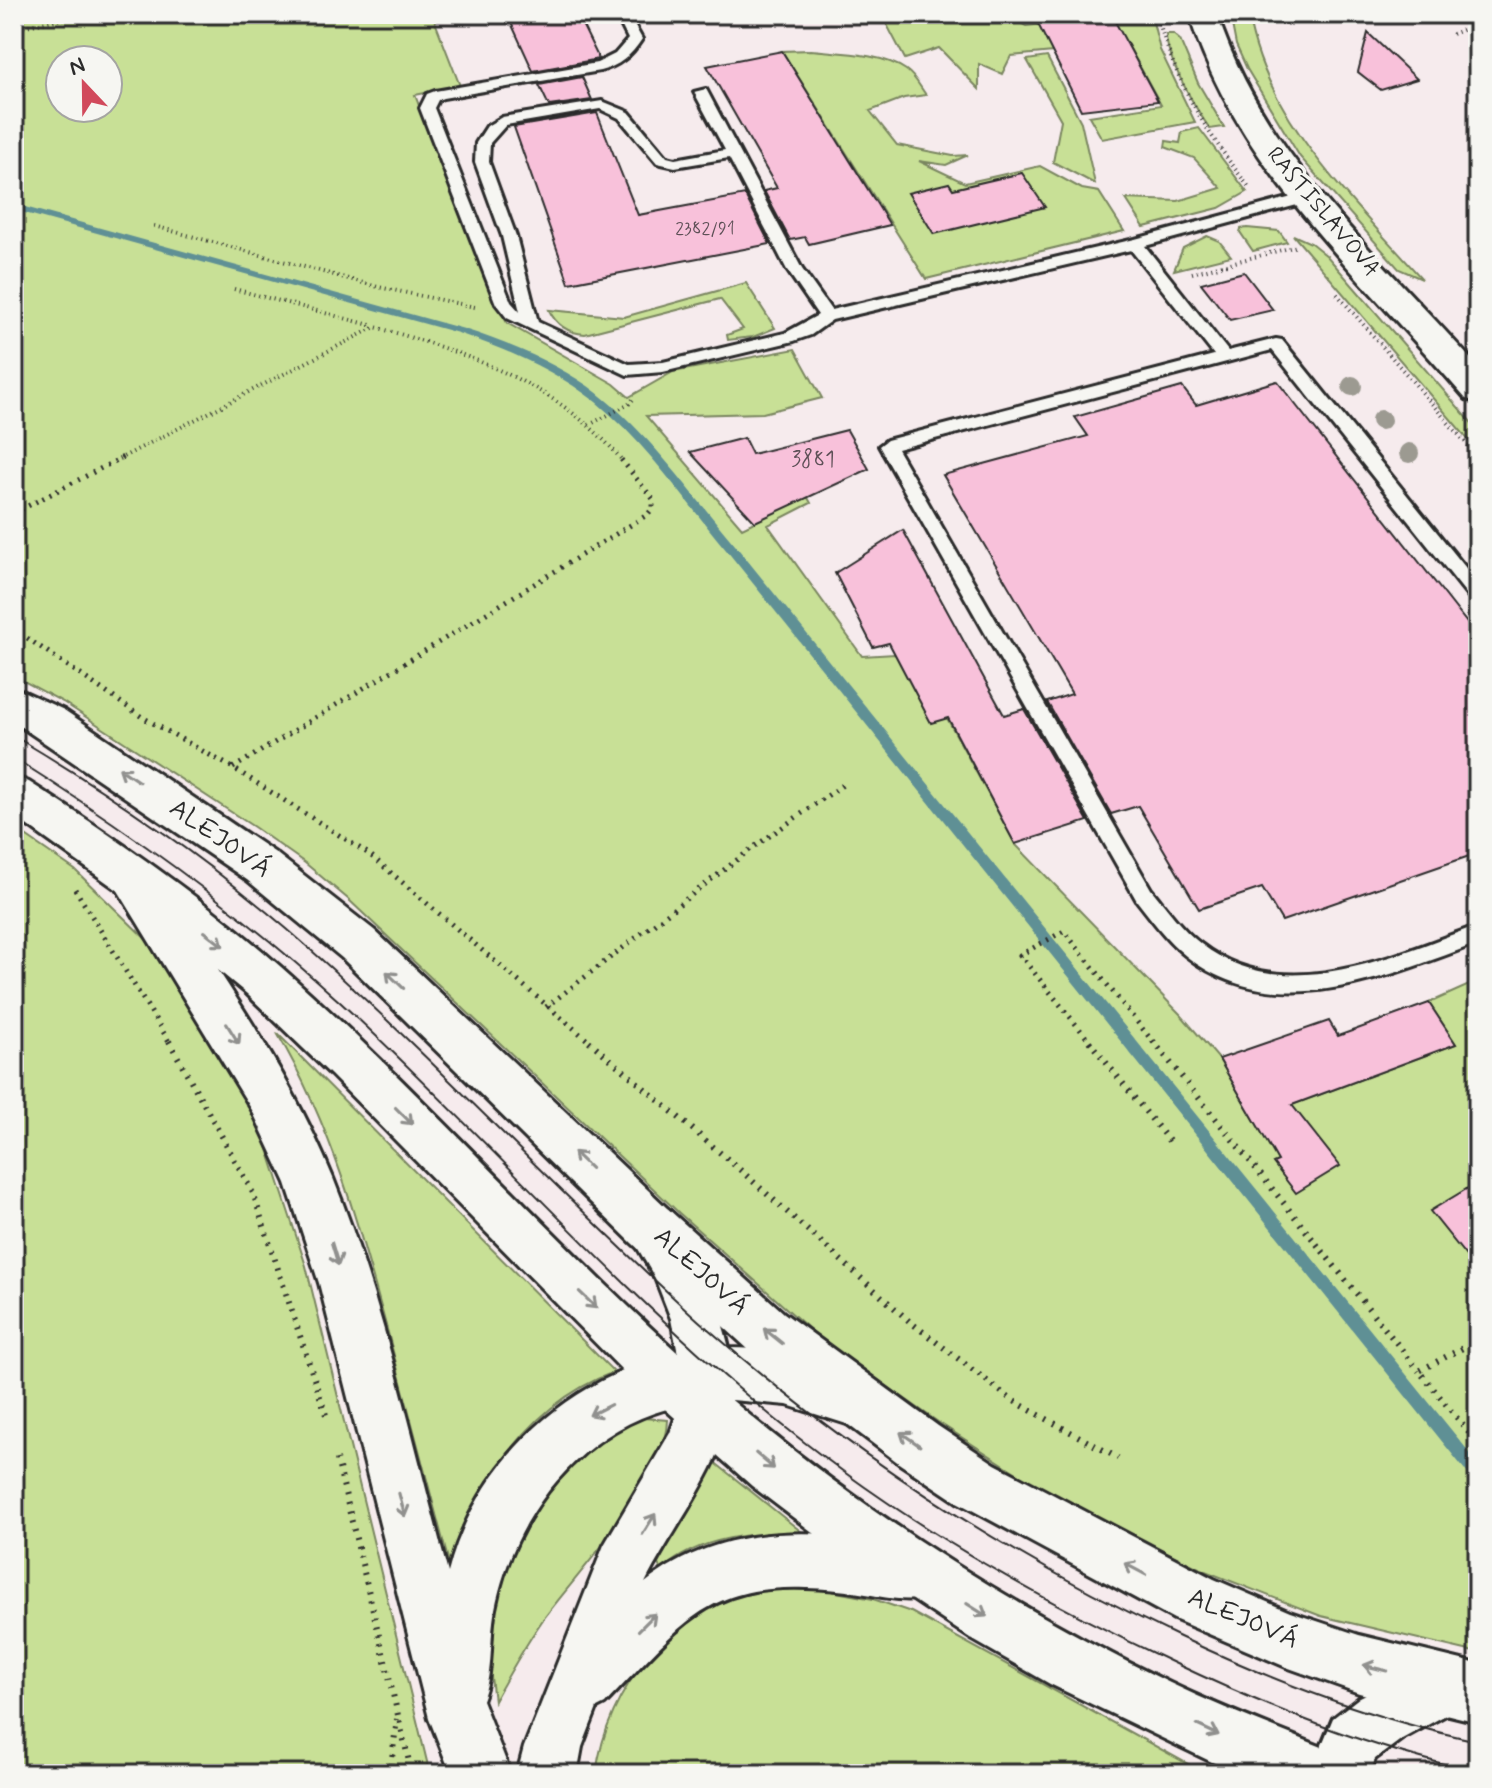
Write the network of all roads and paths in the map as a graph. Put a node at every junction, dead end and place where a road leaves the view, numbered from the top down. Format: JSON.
{"nodes":[{"id":1,"x":92,"y":14,"type":"edge"},
{"id":2,"x":617,"y":14,"type":"edge"},
{"id":3,"x":1203,"y":14,"type":"edge"},
{"id":4,"x":1476,"y":16,"type":"dead end"},
{"id":5,"x":1463,"y":20,"type":"dead end"},
{"id":6,"x":1472,"y":26,"type":"dead end"},
{"id":7,"x":14,"y":28,"type":"edge"},
{"id":8,"x":1452,"y":34,"type":"dead end"},
{"id":9,"x":701,"y":92,"type":"dead end"},
{"id":10,"x":733,"y":153,"type":"junction"},
{"id":11,"x":1307,"y":198,"type":"junction"},
{"id":12,"x":154,"y":226,"type":"dead end"},
{"id":13,"x":1135,"y":244,"type":"junction"},
{"id":14,"x":1297,"y":246,"type":"dead end"},
{"id":15,"x":1164,"y":280,"type":"junction"},
{"id":16,"x":234,"y":289,"type":"dead end"},
{"id":17,"x":512,"y":314,"type":"junction"},
{"id":18,"x":827,"y":316,"type":"junction"},
{"id":19,"x":531,"y":325,"type":"junction"},
{"id":20,"x":375,"y":327,"type":"junction"},
{"id":21,"x":1225,"y":358,"type":"junction"},
{"id":22,"x":1478,"y":390,"type":"edge"},
{"id":23,"x":629,"y":404,"type":"dead end"},
{"id":24,"x":589,"y":425,"type":"junction"},
{"id":25,"x":14,"y":513,"type":"edge"},
{"id":26,"x":1478,"y":596,"type":"edge"},
{"id":27,"x":14,"y":629,"type":"edge"},
{"id":28,"x":14,"y":703,"type":"edge"},
{"id":29,"x":233,"y":768,"type":"junction"},
{"id":30,"x":847,"y":782,"type":"dead end"},
{"id":31,"x":14,"y":794,"type":"edge"},
{"id":32,"x":130,"y":874,"type":"junction"},
{"id":33,"x":71,"y":881,"type":"dead end"},
{"id":34,"x":1478,"y":934,"type":"edge"},
{"id":35,"x":546,"y":1007,"type":"junction"},
{"id":36,"x":1173,"y":1146,"type":"dead end"},
{"id":37,"x":650,"y":1226,"type":"junction"},
{"id":38,"x":1478,"y":1340,"type":"edge"},
{"id":39,"x":1419,"y":1371,"type":"junction"},
{"id":40,"x":695,"y":1389,"type":"junction"},
{"id":41,"x":856,"y":1401,"type":"junction"},
{"id":42,"x":328,"y":1421,"type":"dead end"},
{"id":43,"x":1478,"y":1444,"type":"edge"},
{"id":44,"x":335,"y":1451,"type":"dead end"},
{"id":45,"x":1118,"y":1458,"type":"dead end"},
{"id":46,"x":918,"y":1574,"type":"junction"},
{"id":47,"x":1461,"y":1689,"type":"edge"},
{"id":48,"x":572,"y":1697,"type":"junction"},
{"id":49,"x":398,"y":1717,"type":"junction"},
{"id":50,"x":458,"y":1718,"type":"junction"},
{"id":51,"x":390,"y":1774,"type":"edge"},
{"id":52,"x":412,"y":1774,"type":"edge"},
{"id":53,"x":481,"y":1774,"type":"edge"},
{"id":54,"x":547,"y":1774,"type":"edge"},
{"id":55,"x":1316,"y":1774,"type":"edge"},
{"id":56,"x":1340,"y":1774,"type":"edge"}],
"edges":[{"from":1,"to":7,"type":"path"},
{"from":2,"to":17,"type":"lane"},
{"from":3,"to":11,"type":"main road","name":"RASTISLAVOVA"},
{"from":4,"to":5,"type":"path"},
{"from":6,"to":8,"type":"path"},
{"from":9,"to":10,"type":"lane"},
{"from":10,"to":18,"type":"lane"},
{"from":10,"to":19,"type":"lane"},
{"from":11,"to":13,"type":"lane"},
{"from":11,"to":22,"type":"main road","name":"RASTISLAVOVA"},
{"from":12,"to":17,"type":"path"},
{"from":13,"to":15,"type":"lane"},
{"from":13,"to":18,"type":"lane"},
{"from":14,"to":15,"type":"path"},
{"from":15,"to":21,"type":"lane"},
{"from":16,"to":20,"type":"path"},
{"from":17,"to":19,"type":"lane"},
{"from":18,"to":19,"type":"lane"},
{"from":20,"to":24,"type":"path"},
{"from":20,"to":25,"type":"path"},
{"from":21,"to":26,"type":"lane"},
{"from":21,"to":34,"type":"lane"},
{"from":23,"to":24,"type":"path"},
{"from":24,"to":29,"type":"path"},
{"from":27,"to":29,"type":"path"},
{"from":37,"to":28,"type":"main road","name":"ALEJOVÁ","one_way":true},
{"from":29,"to":35,"type":"path"},
{"from":30,"to":35,"type":"path"},
{"from":31,"to":32,"type":"main road"},
{"from":32,"to":40,"type":"main road","one_way":true},
{"from":32,"to":50,"type":"main road","one_way":true},
{"from":33,"to":42,"type":"path"},
{"from":35,"to":45,"type":"path"},
{"from":36,"to":39,"type":"path"},
{"from":37,"to":40,"type":"main road"},
{"from":41,"to":37,"type":"main road","name":"ALEJOVÁ","one_way":true},
{"from":38,"to":39,"type":"path"},
{"from":39,"to":43,"type":"path"},
{"from":40,"to":41,"type":"main road"},
{"from":40,"to":46,"type":"main road","one_way":true},
{"from":48,"to":40,"type":"main road","one_way":true},
{"from":40,"to":50,"type":"main road","one_way":true},
{"from":47,"to":41,"type":"main road","name":"ALEJOVÁ","one_way":true},
{"from":44,"to":49,"type":"path"},
{"from":48,"to":46,"type":"main road","one_way":true},
{"from":46,"to":55,"type":"main road","one_way":true},
{"from":47,"to":56,"type":"main road"},
{"from":48,"to":54,"type":"main road"},
{"from":49,"to":51,"type":"path"},
{"from":49,"to":52,"type":"path"},
{"from":50,"to":53,"type":"main road"}]}
